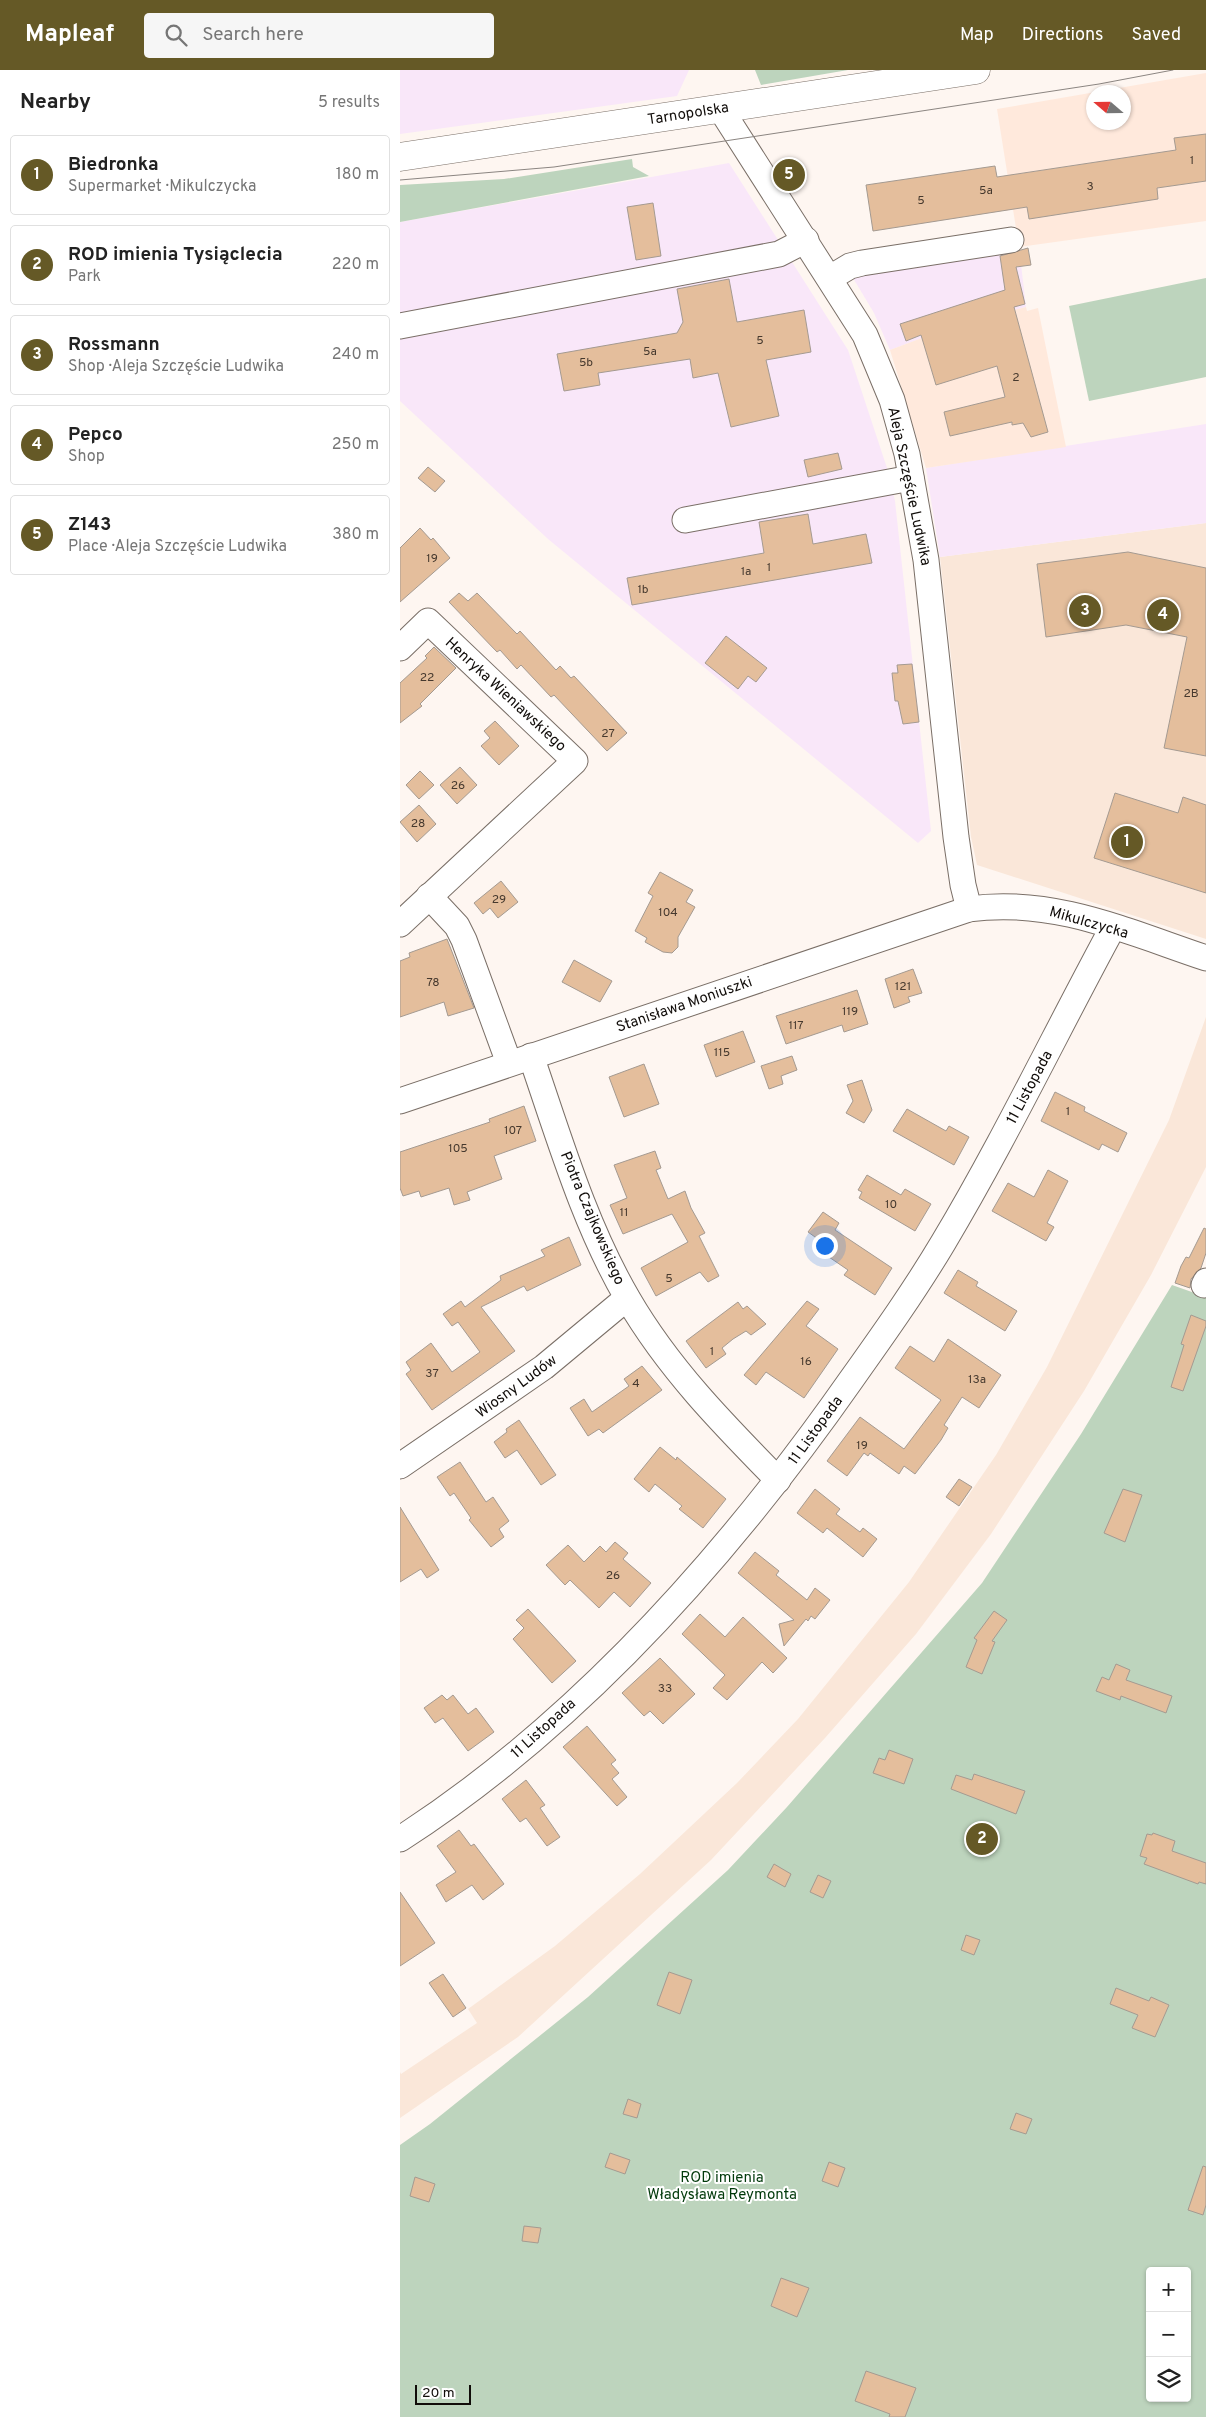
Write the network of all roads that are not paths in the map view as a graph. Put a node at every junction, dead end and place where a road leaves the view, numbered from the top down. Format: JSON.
{"nodes":[{"id":1,"x":976,"y":70,"type":"edge"},
{"id":2,"x":720,"y":108,"type":"junction"},
{"id":3,"x":400,"y":157,"type":"edge"},
{"id":4,"x":806,"y":240,"type":"junction"},
{"id":5,"x":1011,"y":240,"type":"dead end"},
{"id":6,"x":830,"y":278,"type":"junction"},
{"id":7,"x":400,"y":326,"type":"edge"},
{"id":8,"x":912,"y":478,"type":"junction"},
{"id":9,"x":685,"y":520,"type":"dead end"},
{"id":10,"x":400,"y":648,"type":"edge"},
{"id":11,"x":429,"y":896,"type":"junction"},
{"id":12,"x":969,"y":909,"type":"junction"},
{"id":13,"x":400,"y":924,"type":"edge"},
{"id":14,"x":1113,"y":927,"type":"junction"},
{"id":15,"x":1206,"y":958,"type":"edge"},
{"id":16,"x":520,"y":1059,"type":"junction"},
{"id":17,"x":400,"y":1101,"type":"edge"},
{"id":18,"x":627,"y":1298,"type":"junction"},
{"id":19,"x":400,"y":1466,"type":"edge"},
{"id":20,"x":778,"y":1480,"type":"junction"},
{"id":21,"x":400,"y":1839,"type":"edge"}],
"edges":[{"from":1,"to":2,"type":"main road","name":"Tarnopolska"},
{"from":2,"to":3,"type":"main road","name":"Tarnopolska"},
{"from":2,"to":4,"type":"street","name":"Aleja Szczęście Ludwika"},
{"from":4,"to":6,"type":"street","name":"Aleja Szczęście Ludwika"},
{"from":4,"to":7,"type":"street"},
{"from":5,"to":6,"type":"street"},
{"from":6,"to":8,"type":"street","name":"Aleja Szczęście Ludwika"},
{"from":8,"to":9,"type":"street"},
{"from":8,"to":12,"type":"street","name":"Aleja Szczęście Ludwika"},
{"from":10,"to":11,"type":"street","name":"Henryka Wieniawskiego"},
{"from":11,"to":13,"type":"street","name":"Henryka Wieniawskiego"},
{"from":11,"to":16,"type":"street"},
{"from":12,"to":14,"type":"street","name":"Mikulczycka"},
{"from":12,"to":16,"type":"street","name":"Stanisława Moniuszki"},
{"from":14,"to":15,"type":"street","name":"Mikulczycka"},
{"from":14,"to":20,"type":"street","name":"11 Listopada"},
{"from":16,"to":17,"type":"street","name":"Stanisława Moniuszki"},
{"from":16,"to":18,"type":"street","name":"Piotra Czajkowskiego"},
{"from":18,"to":19,"type":"street","name":"Wiosny Ludów"},
{"from":18,"to":20,"type":"street","name":"Piotra Czajkowskiego"},
{"from":20,"to":21,"type":"street","name":"11 Listopada"}]}
